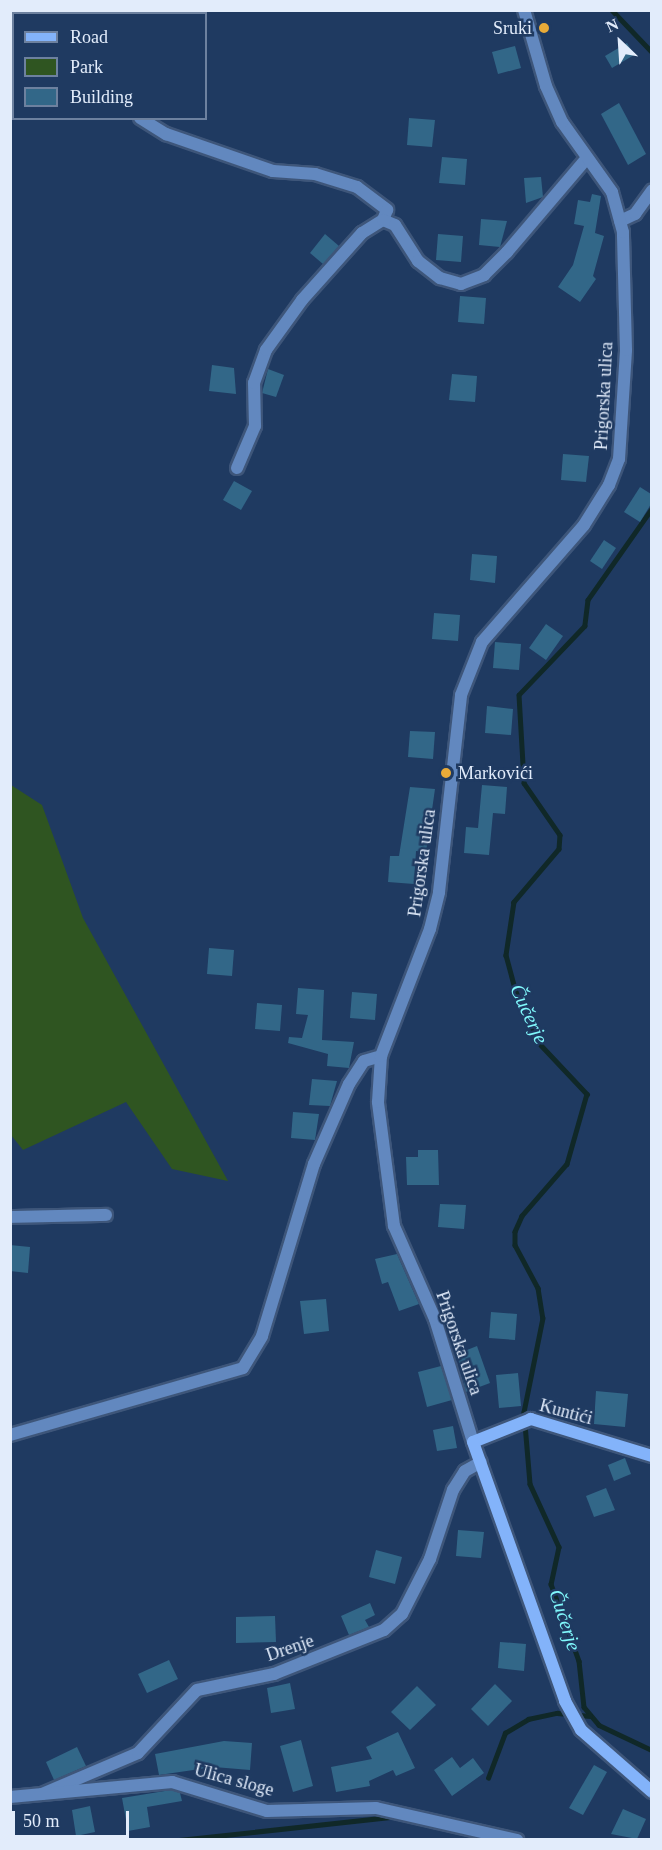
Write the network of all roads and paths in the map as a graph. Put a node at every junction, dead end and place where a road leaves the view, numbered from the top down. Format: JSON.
{"nodes":[{"id":1,"x":524,"y":10,"type":"edge"},
{"id":2,"x":144,"y":120,"type":"edge"},
{"id":3,"x":587,"y":158,"type":"junction"},
{"id":4,"x":651,"y":191,"type":"edge"},
{"id":5,"x":383,"y":220,"type":"junction"},
{"id":6,"x":620,"y":221,"type":"junction"},
{"id":7,"x":237,"y":468,"type":"dead end"},
{"id":8,"x":381,"y":1056,"type":"junction"},
{"id":9,"x":106,"y":1215,"type":"dead end"},
{"id":10,"x":10,"y":1217,"type":"edge"},
{"id":11,"x":10,"y":1435,"type":"edge"},
{"id":12,"x":473,"y":1442,"type":"junction"},
{"id":13,"x":651,"y":1456,"type":"edge"},
{"id":14,"x":481,"y":1462,"type":"junction"},
{"id":15,"x":651,"y":1792,"type":"edge"},
{"id":16,"x":42,"y":1794,"type":"junction"},
{"id":17,"x":10,"y":1797,"type":"edge"},
{"id":18,"x":517,"y":1839,"type":"edge"}],
"edges":[{"from":1,"to":3,"type":"street","name":"Prigorska ulica"},
{"from":2,"to":5,"type":"street"},
{"from":3,"to":5,"type":"street"},
{"from":3,"to":6,"type":"street","name":"Prigorska ulica"},
{"from":4,"to":6,"type":"street"},
{"from":5,"to":7,"type":"street"},
{"from":6,"to":8,"type":"street","name":"Prigorska ulica"},
{"from":8,"to":11,"type":"street"},
{"from":8,"to":12,"type":"street","name":"Prigorska ulica"},
{"from":9,"to":10,"type":"street"},
{"from":12,"to":13,"type":"street","name":"Kuntići"},
{"from":12,"to":14,"type":"street","name":"Prigorska ulica"},
{"from":14,"to":15,"type":"street","name":"Prigorska ulica"},
{"from":14,"to":16,"type":"street","name":"Drenje"},
{"from":16,"to":17,"type":"street","name":"Ulica sloge"},
{"from":16,"to":18,"type":"street","name":"Ulica sloge"}]}
